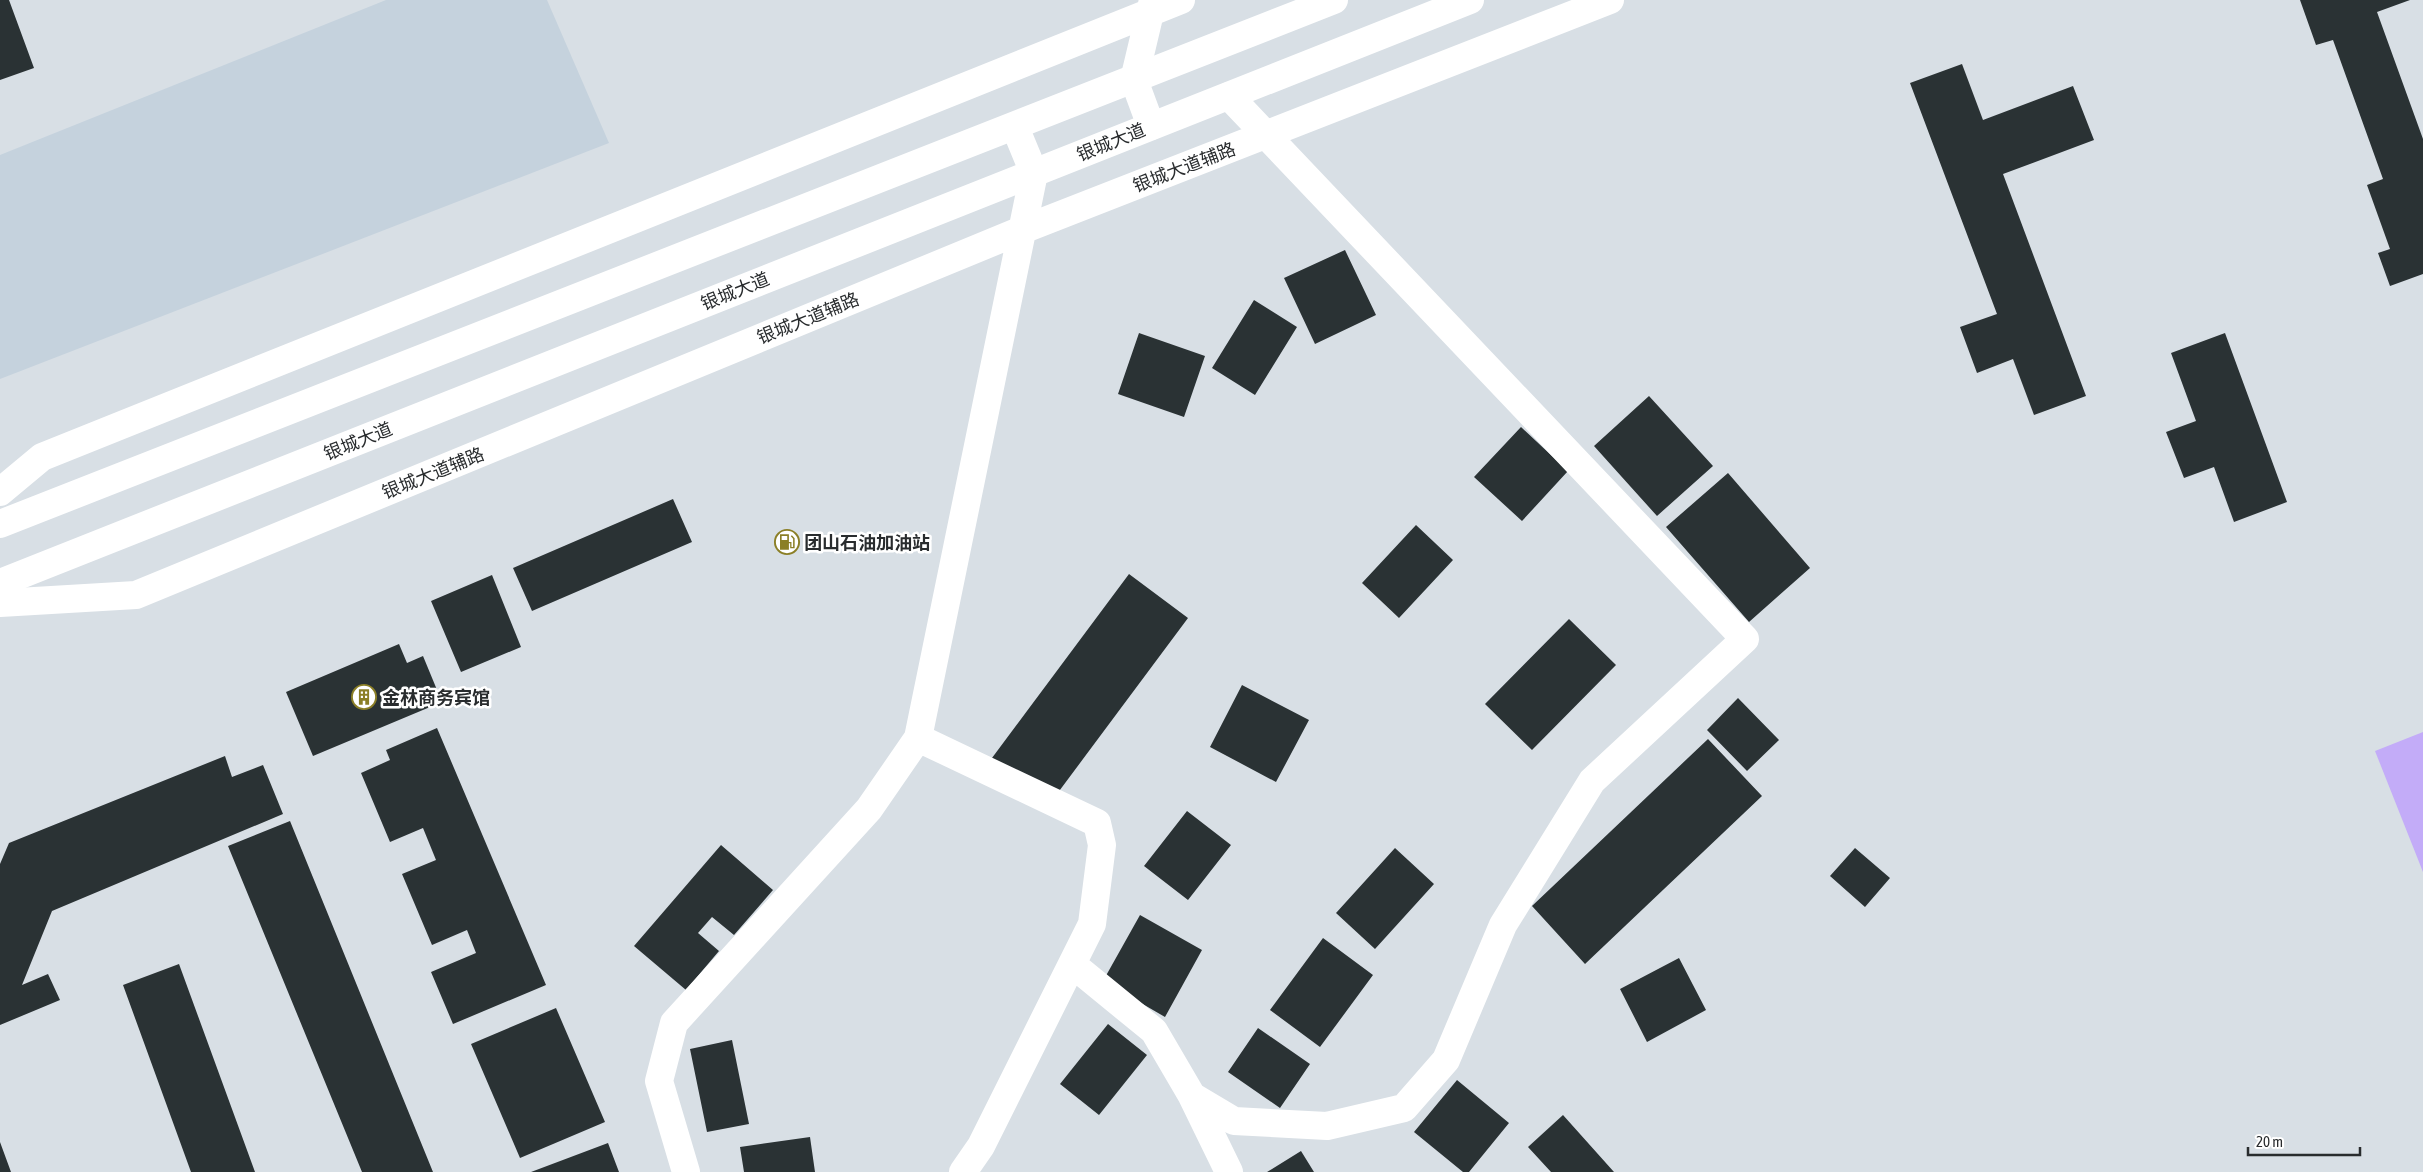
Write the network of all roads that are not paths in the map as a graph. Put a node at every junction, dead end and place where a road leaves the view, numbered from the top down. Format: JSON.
{"nodes":[{"id":1,"x":1181,"y":0,"type":"edge"},
{"id":2,"x":1334,"y":0,"type":"edge"},
{"id":3,"x":1470,"y":0,"type":"edge"},
{"id":4,"x":1610,"y":0,"type":"edge"},
{"id":5,"x":1152,"y":6,"type":"edge"},
{"id":6,"x":1134,"y":80,"type":"junction"},
{"id":7,"x":1229,"y":96,"type":"junction"},
{"id":8,"x":1150,"y":126,"type":"junction"},
{"id":9,"x":1015,"y":127,"type":"junction"},
{"id":10,"x":1267,"y":136,"type":"junction"},
{"id":11,"x":1034,"y":173,"type":"junction"},
{"id":12,"x":1022,"y":230,"type":"junction"},
{"id":13,"x":0,"y":492,"type":"edge"},
{"id":14,"x":0,"y":524,"type":"edge"},
{"id":15,"x":0,"y":583,"type":"edge"},
{"id":16,"x":0,"y":603,"type":"edge"},
{"id":17,"x":918,"y":738,"type":"junction"},
{"id":18,"x":1072,"y":964,"type":"junction"},
{"id":19,"x":1192,"y":1096,"type":"junction"},
{"id":20,"x":686,"y":1172,"type":"edge"},
{"id":21,"x":963,"y":1172,"type":"edge"},
{"id":22,"x":1229,"y":1172,"type":"edge"}],
"edges":[{"from":1,"to":5,"type":"street"},
{"from":2,"to":6,"type":"street"},
{"from":3,"to":7,"type":"street","name":"银城大道"},
{"from":4,"to":10,"type":"street","name":"银城大道辅路"},
{"from":5,"to":6,"type":"street"},
{"from":5,"to":13,"type":"street"},
{"from":6,"to":8,"type":"street"},
{"from":6,"to":9,"type":"street"},
{"from":7,"to":8,"type":"street","name":"银城大道"},
{"from":7,"to":10,"type":"street"},
{"from":8,"to":11,"type":"street","name":"银城大道"},
{"from":9,"to":11,"type":"street"},
{"from":9,"to":14,"type":"street"},
{"from":10,"to":12,"type":"street","name":"银城大道辅路"},
{"from":10,"to":19,"type":"street"},
{"from":11,"to":12,"type":"street"},
{"from":11,"to":15,"type":"street","name":"银城大道"},
{"from":12,"to":16,"type":"street","name":"银城大道辅路"},
{"from":12,"to":17,"type":"street"},
{"from":17,"to":18,"type":"street"},
{"from":17,"to":20,"type":"street"},
{"from":18,"to":19,"type":"street"},
{"from":18,"to":21,"type":"street"},
{"from":19,"to":22,"type":"street"}]}
